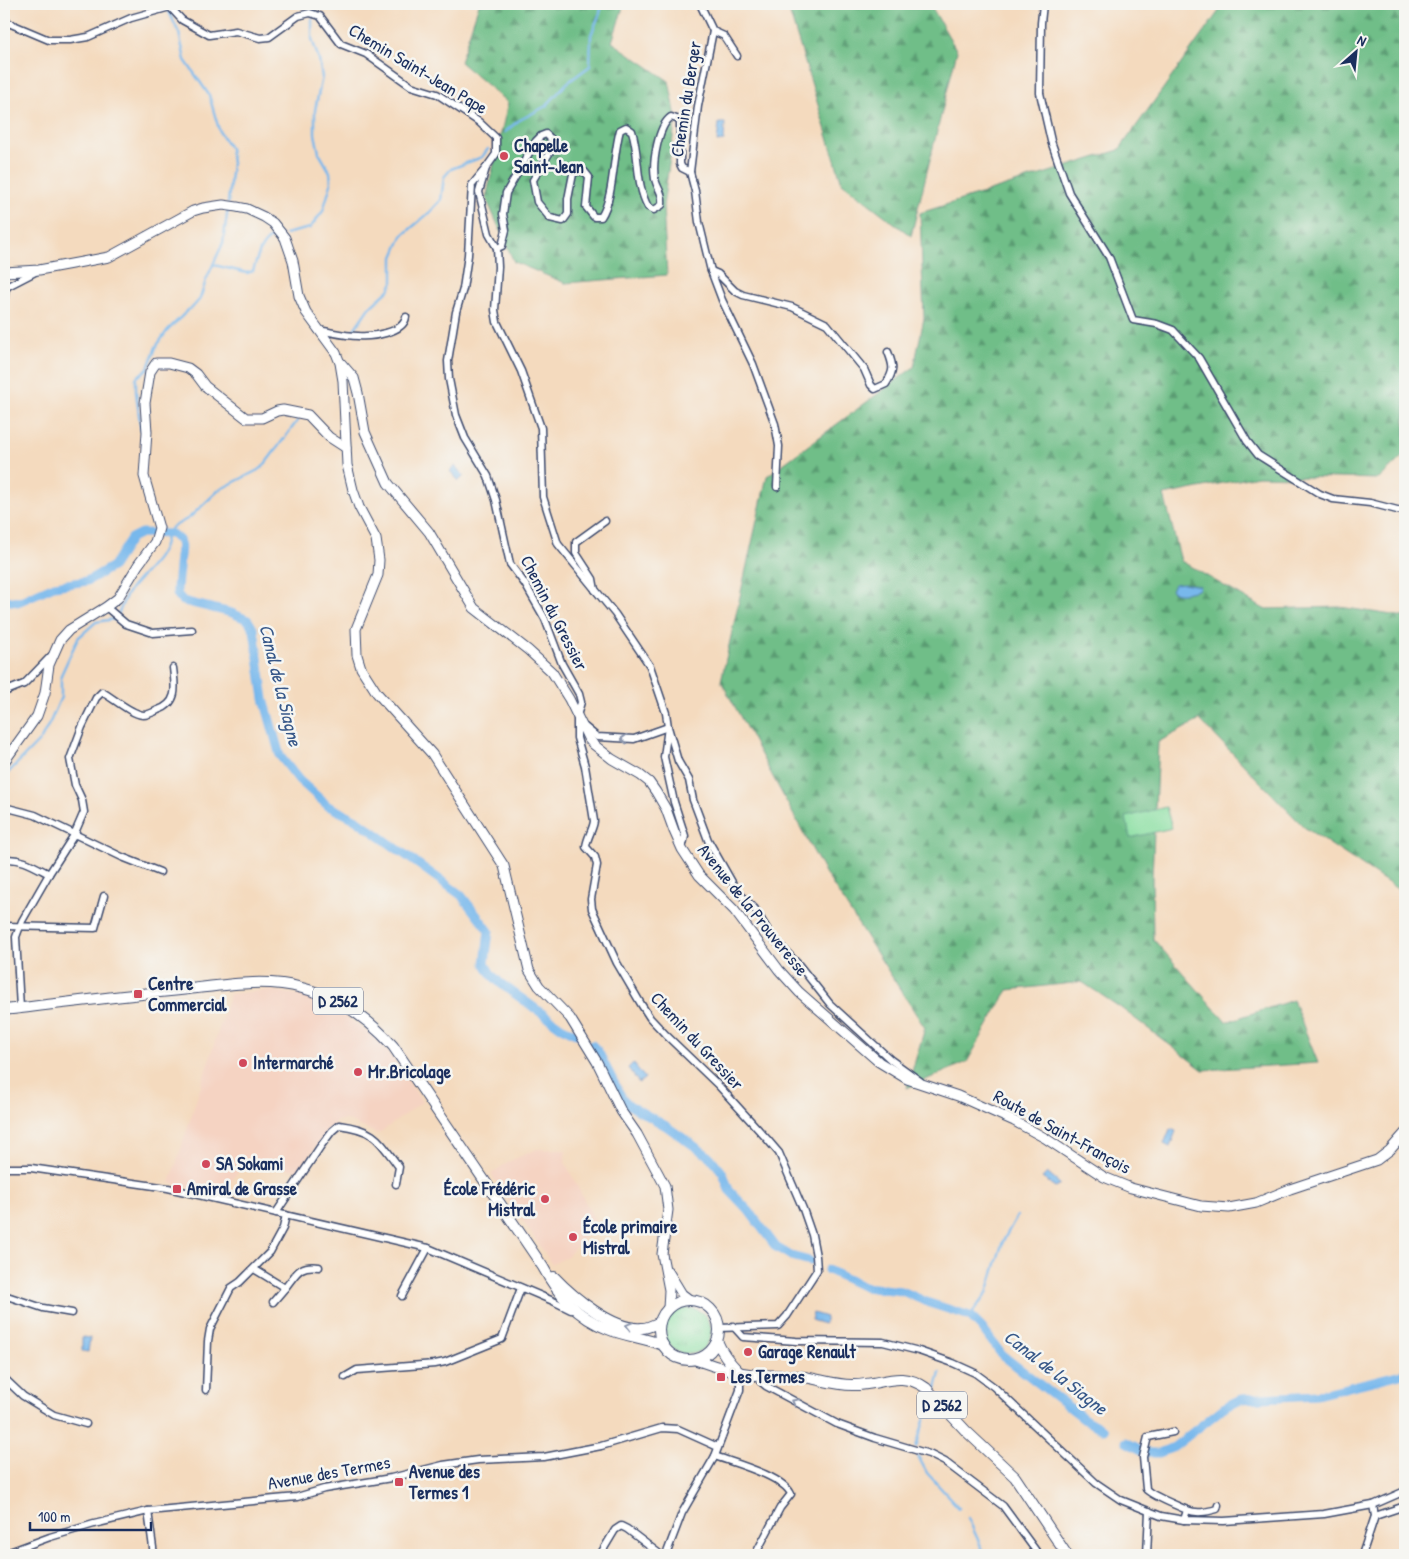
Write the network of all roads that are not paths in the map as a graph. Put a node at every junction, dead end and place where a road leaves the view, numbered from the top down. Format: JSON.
{"nodes":[{"id":1,"x":700,"y":4,"type":"edge"},
{"id":2,"x":1043,"y":4,"type":"edge"},
{"id":3,"x":4,"y":21,"type":"edge"},
{"id":4,"x":712,"y":31,"type":"junction"},
{"id":5,"x":738,"y":56,"type":"dead end"},
{"id":6,"x":5,"y":167,"type":"dead end"},
{"id":7,"x":486,"y":168,"type":"junction"},
{"id":8,"x":690,"y":172,"type":"junction"},
{"id":9,"x":497,"y":248,"type":"junction"},
{"id":10,"x":39,"y":270,"type":"junction"},
{"id":11,"x":711,"y":271,"type":"junction"},
{"id":12,"x":4,"y":272,"type":"edge"},
{"id":13,"x":4,"y":308,"type":"edge"},
{"id":14,"x":406,"y":317,"type":"dead end"},
{"id":15,"x":318,"y":330,"type":"junction"},
{"id":16,"x":888,"y":352,"type":"dead end"},
{"id":17,"x":340,"y":363,"type":"junction"},
{"id":18,"x":346,"y":448,"type":"junction"},
{"id":19,"x":777,"y":487,"type":"dead end"},
{"id":20,"x":1405,"y":512,"type":"edge"},
{"id":21,"x":605,"y":521,"type":"dead end"},
{"id":22,"x":595,"y":592,"type":"junction"},
{"id":23,"x":106,"y":607,"type":"junction"},
{"id":24,"x":192,"y":630,"type":"dead end"},
{"id":25,"x":53,"y":654,"type":"junction"},
{"id":26,"x":173,"y":668,"type":"dead end"},
{"id":27,"x":4,"y":692,"type":"edge"},
{"id":28,"x":577,"y":716,"type":"junction"},
{"id":29,"x":582,"y":725,"type":"junction"},
{"id":30,"x":668,"y":727,"type":"junction"},
{"id":31,"x":4,"y":762,"type":"edge"},
{"id":32,"x":4,"y":808,"type":"edge"},
{"id":33,"x":74,"y":835,"type":"junction"},
{"id":34,"x":682,"y":849,"type":"junction"},
{"id":35,"x":4,"y":860,"type":"edge"},
{"id":36,"x":160,"y":872,"type":"dead end"},
{"id":37,"x":49,"y":874,"type":"junction"},
{"id":38,"x":104,"y":896,"type":"dead end"},
{"id":39,"x":4,"y":926,"type":"edge"},
{"id":40,"x":20,"y":926,"type":"junction"},
{"id":41,"x":20,"y":1008,"type":"junction"},
{"id":42,"x":4,"y":1010,"type":"edge"},
{"id":43,"x":926,"y":1086,"type":"junction"},
{"id":44,"x":1405,"y":1133,"type":"edge"},
{"id":45,"x":4,"y":1168,"type":"edge"},
{"id":46,"x":396,"y":1184,"type":"dead end"},
{"id":47,"x":276,"y":1213,"type":"junction"},
{"id":48,"x":286,"y":1215,"type":"junction"},
{"id":49,"x":428,"y":1248,"type":"junction"},
{"id":50,"x":664,"y":1264,"type":"junction"},
{"id":51,"x":543,"y":1266,"type":"junction"},
{"id":52,"x":319,"y":1267,"type":"dead end"},
{"id":53,"x":254,"y":1269,"type":"junction"},
{"id":54,"x":285,"y":1288,"type":"junction"},
{"id":55,"x":522,"y":1288,"type":"junction"},
{"id":56,"x":4,"y":1296,"type":"edge"},
{"id":57,"x":402,"y":1296,"type":"dead end"},
{"id":58,"x":690,"y":1300,"type":"junction"},
{"id":59,"x":553,"y":1301,"type":"junction"},
{"id":60,"x":273,"y":1302,"type":"dead end"},
{"id":61,"x":565,"y":1302,"type":"junction"},
{"id":62,"x":668,"y":1309,"type":"junction"},
{"id":63,"x":72,"y":1313,"type":"dead end"},
{"id":64,"x":598,"y":1314,"type":"junction"},
{"id":65,"x":588,"y":1320,"type":"junction"},
{"id":66,"x":660,"y":1322,"type":"junction"},
{"id":67,"x":733,"y":1326,"type":"junction"},
{"id":68,"x":719,"y":1328,"type":"junction"},
{"id":69,"x":717,"y":1341,"type":"junction"},
{"id":70,"x":663,"y":1345,"type":"junction"},
{"id":71,"x":696,"y":1360,"type":"junction"},
{"id":72,"x":740,"y":1373,"type":"junction"},
{"id":73,"x":757,"y":1375,"type":"junction"},
{"id":74,"x":345,"y":1377,"type":"dead end"},
{"id":75,"x":4,"y":1378,"type":"edge"},
{"id":76,"x":206,"y":1390,"type":"dead end"},
{"id":77,"x":86,"y":1424,"type":"dead end"},
{"id":78,"x":1173,"y":1432,"type":"dead end"},
{"id":79,"x":718,"y":1447,"type":"junction"},
{"id":80,"x":715,"y":1456,"type":"junction"},
{"id":81,"x":1405,"y":1490,"type":"edge"},
{"id":82,"x":1218,"y":1505,"type":"dead end"},
{"id":83,"x":1373,"y":1505,"type":"junction"},
{"id":84,"x":1405,"y":1506,"type":"edge"},
{"id":85,"x":1186,"y":1510,"type":"junction"},
{"id":86,"x":148,"y":1511,"type":"junction"},
{"id":87,"x":1149,"y":1511,"type":"junction"},
{"id":88,"x":1375,"y":1516,"type":"junction"},
{"id":89,"x":1184,"y":1520,"type":"junction"},
{"id":90,"x":4,"y":1554,"type":"edge"},
{"id":91,"x":154,"y":1555,"type":"edge"},
{"id":92,"x":600,"y":1555,"type":"edge"},
{"id":93,"x":661,"y":1555,"type":"edge"},
{"id":94,"x":666,"y":1555,"type":"edge"},
{"id":95,"x":755,"y":1555,"type":"edge"},
{"id":96,"x":1039,"y":1555,"type":"edge"},
{"id":97,"x":1067,"y":1555,"type":"edge"},
{"id":98,"x":1147,"y":1555,"type":"edge"},
{"id":99,"x":1362,"y":1555,"type":"edge"}],
"edges":[{"from":1,"to":4,"type":"street","name":"Chemin du Berger"},
{"from":2,"to":20,"type":"street"},
{"from":3,"to":7,"type":"street","name":"Chemin Saint-Jean Pape"},
{"from":4,"to":5,"type":"street"},
{"from":4,"to":8,"type":"street","name":"Chemin du Berger"},
{"from":6,"to":12,"type":"street"},
{"from":7,"to":9,"type":"street","name":"Chemin Saint-Jean Pape"},
{"from":7,"to":28,"type":"street","name":"Chemin du Gressier"},
{"from":8,"to":9,"type":"street","name":"Chemin du Berger"},
{"from":8,"to":11,"type":"street"},
{"from":9,"to":22,"type":"street","name":"Chemin Saint-Jean Pape"},
{"from":10,"to":12,"type":"main road","name":"Avenue de la Prouveresse"},
{"from":10,"to":13,"type":"street"},
{"from":10,"to":15,"type":"main road","name":"Avenue de la Prouveresse"},
{"from":11,"to":16,"type":"street"},
{"from":11,"to":19,"type":"street"},
{"from":14,"to":15,"type":"street"},
{"from":15,"to":17,"type":"main road","name":"Avenue de la Prouveresse"},
{"from":17,"to":18,"type":"main road"},
{"from":17,"to":28,"type":"main road","name":"Avenue de la Prouveresse"},
{"from":18,"to":23,"type":"main road"},
{"from":18,"to":50,"type":"main road"},
{"from":21,"to":22,"type":"street"},
{"from":22,"to":30,"type":"street","name":"Chemin Saint-Jean Pape"},
{"from":23,"to":24,"type":"street"},
{"from":23,"to":25,"type":"main road"},
{"from":25,"to":27,"type":"street"},
{"from":25,"to":31,"type":"main road"},
{"from":26,"to":33,"type":"street"},
{"from":28,"to":29,"type":"main road","name":"Avenue de la Prouveresse"},
{"from":28,"to":67,"type":"street","name":"Chemin du Gressier"},
{"from":30,"to":29,"type":"street","one_way":true},
{"from":29,"to":34,"type":"main road","name":"Avenue de la Prouveresse"},
{"from":30,"to":34,"type":"street"},
{"from":30,"to":43,"type":"street","name":"Chemin Saint-Jean Pape"},
{"from":32,"to":33,"type":"street"},
{"from":33,"to":36,"type":"street"},
{"from":33,"to":37,"type":"street"},
{"from":34,"to":43,"type":"main road","name":"Avenue de la Prouveresse"},
{"from":35,"to":37,"type":"street"},
{"from":37,"to":40,"type":"street"},
{"from":38,"to":40,"type":"street"},
{"from":39,"to":40,"type":"street"},
{"from":40,"to":41,"type":"street"},
{"from":41,"to":42,"type":"main road","number":"D 2562"},
{"from":41,"to":51,"type":"main road","number":"D 2562"},
{"from":43,"to":44,"type":"main road","name":"Route de Saint-François"},
{"from":45,"to":47,"type":"street"},
{"from":46,"to":47,"type":"street"},
{"from":47,"to":48,"type":"street"},
{"from":48,"to":49,"type":"street"},
{"from":48,"to":53,"type":"street"},
{"from":49,"to":55,"type":"street"},
{"from":49,"to":57,"type":"street"},
{"from":50,"to":58,"type":"main road"},
{"from":50,"to":62,"type":"main road"},
{"from":51,"to":61,"type":"main road","number":"D 2562"},
{"from":51,"to":64,"type":"main road","number":"D 2562"},
{"from":52,"to":54,"type":"street"},
{"from":53,"to":54,"type":"street"},
{"from":53,"to":76,"type":"street"},
{"from":54,"to":60,"type":"street"},
{"from":55,"to":59,"type":"street"},
{"from":55,"to":74,"type":"street"},
{"from":56,"to":63,"type":"street"},
{"from":58,"to":62,"type":"main road"},
{"from":58,"to":68,"type":"main road"},
{"from":59,"to":61,"type":"street"},
{"from":59,"to":65,"type":"street"},
{"from":61,"to":64,"type":"street"},
{"from":61,"to":65,"type":"main road","number":"D 2562"},
{"from":62,"to":66,"type":"main road"},
{"from":66,"to":64,"type":"main road","number":"D 2562","one_way":true},
{"from":65,"to":70,"type":"main road","number":"D 2562"},
{"from":66,"to":70,"type":"main road"},
{"from":67,"to":68,"type":"street","name":"Chemin du Gressier"},
{"from":67,"to":87,"type":"street"},
{"from":68,"to":69,"type":"main road"},
{"from":69,"to":71,"type":"main road"},
{"from":69,"to":72,"type":"main road"},
{"from":70,"to":71,"type":"main road"},
{"from":71,"to":72,"type":"main road","number":"D 2562"},
{"from":72,"to":73,"type":"main road","number":"D 2562"},
{"from":72,"to":79,"type":"street"},
{"from":96,"to":73,"type":"street","one_way":true},
{"from":73,"to":97,"type":"main road","number":"D 2562"},
{"from":75,"to":77,"type":"street"},
{"from":78,"to":85,"type":"street"},
{"from":79,"to":80,"type":"street"},
{"from":79,"to":86,"type":"street","name":"Avenue des Termes"},
{"from":80,"to":94,"type":"street"},
{"from":80,"to":95,"type":"street"},
{"from":81,"to":83,"type":"street"},
{"from":82,"to":85,"type":"street"},
{"from":83,"to":88,"type":"street"},
{"from":83,"to":89,"type":"street"},
{"from":84,"to":88,"type":"street"},
{"from":85,"to":89,"type":"street"},
{"from":86,"to":90,"type":"street","name":"Avenue des Termes"},
{"from":86,"to":91,"type":"street"},
{"from":87,"to":89,"type":"street"},
{"from":87,"to":98,"type":"street"},
{"from":88,"to":99,"type":"street"},
{"from":92,"to":93,"type":"street"}]}
